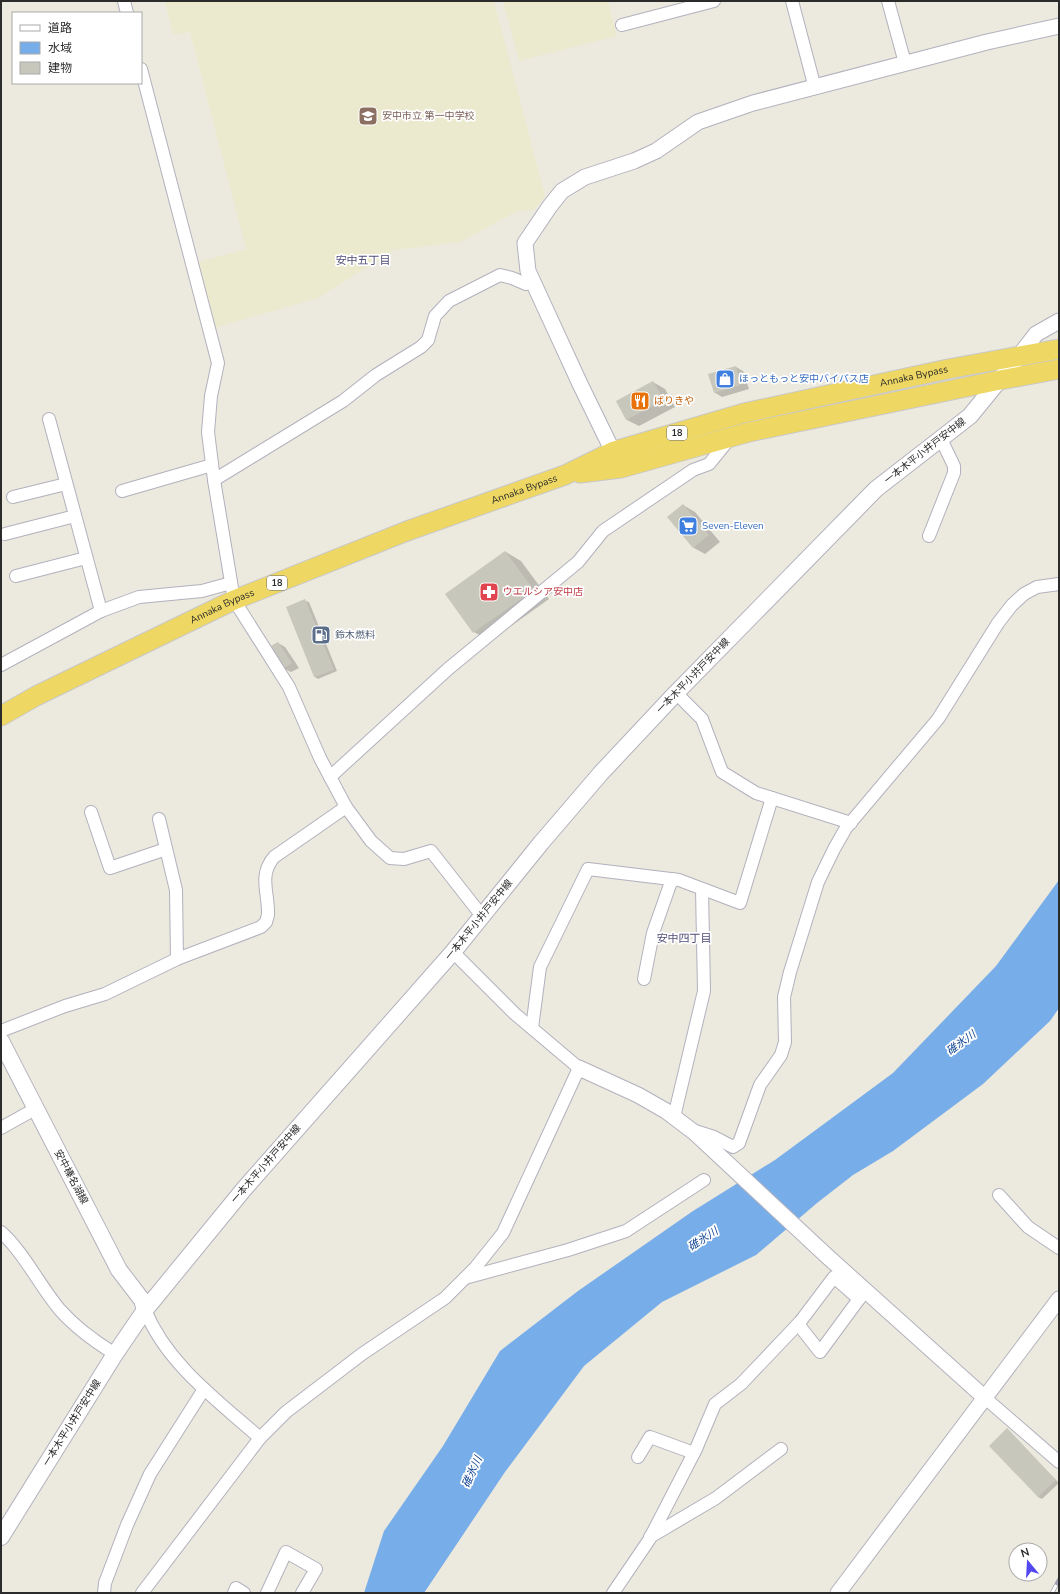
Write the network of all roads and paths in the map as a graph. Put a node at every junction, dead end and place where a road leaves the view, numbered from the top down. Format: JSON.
{"nodes":[{"id":1,"x":124,"y":1,"type":"edge"},
{"id":2,"x":714,"y":1,"type":"edge"},
{"id":3,"x":792,"y":1,"type":"edge"},
{"id":4,"x":888,"y":1,"type":"edge"},
{"id":5,"x":127,"y":12,"type":"edge"},
{"id":6,"x":622,"y":25,"type":"dead end"},
{"id":7,"x":1059,"y":26,"type":"edge"},
{"id":8,"x":905,"y":63,"type":"junction"},
{"id":9,"x":142,"y":73,"type":"edge"},
{"id":10,"x":815,"y":88,"type":"junction"},
{"id":11,"x":533,"y":281,"type":"junction"},
{"id":12,"x":1059,"y":321,"type":"edge"},
{"id":13,"x":1059,"y":348,"type":"edge"},
{"id":14,"x":1018,"y":356,"type":"junction"},
{"id":15,"x":1059,"y":369,"type":"edge"},
{"id":16,"x":1000,"y":380,"type":"junction"},
{"id":17,"x":49,"y":419,"type":"dead end"},
{"id":18,"x":731,"y":437,"type":"junction"},
{"id":19,"x":941,"y":439,"type":"junction"},
{"id":20,"x":617,"y":460,"type":"junction"},
{"id":21,"x":212,"y":465,"type":"junction"},
{"id":22,"x":214,"y":480,"type":"junction"},
{"id":23,"x":66,"y":484,"type":"junction"},
{"id":24,"x":122,"y":491,"type":"dead end"},
{"id":25,"x":13,"y":496,"type":"dead end"},
{"id":26,"x":75,"y":516,"type":"junction"},
{"id":27,"x":5,"y":534,"type":"dead end"},
{"id":28,"x":929,"y":536,"type":"dead end"},
{"id":29,"x":86,"y":558,"type":"junction"},
{"id":30,"x":16,"y":576,"type":"dead end"},
{"id":31,"x":1059,"y":584,"type":"edge"},
{"id":32,"x":232,"y":592,"type":"junction"},
{"id":33,"x":101,"y":611,"type":"junction"},
{"id":34,"x":1,"y":666,"type":"edge"},
{"id":35,"x":676,"y":693,"type":"junction"},
{"id":36,"x":1,"y":716,"type":"edge"},
{"id":37,"x":330,"y":777,"type":"junction"},
{"id":38,"x":772,"y":798,"type":"junction"},
{"id":39,"x":346,"y":807,"type":"junction"},
{"id":40,"x":91,"y":812,"type":"dead end"},
{"id":41,"x":158,"y":819,"type":"dead end"},
{"id":42,"x":851,"y":823,"type":"junction"},
{"id":43,"x":166,"y":849,"type":"junction"},
{"id":44,"x":672,"y":879,"type":"junction"},
{"id":45,"x":702,"y":889,"type":"junction"},
{"id":46,"x":482,"y":916,"type":"junction"},
{"id":47,"x":453,"y":952,"type":"junction"},
{"id":48,"x":177,"y":959,"type":"junction"},
{"id":49,"x":644,"y":979,"type":"dead end"},
{"id":50,"x":532,"y":1028,"type":"junction"},
{"id":51,"x":1,"y":1030,"type":"edge"},
{"id":52,"x":1,"y":1041,"type":"edge"},
{"id":53,"x":580,"y":1068,"type":"junction"},
{"id":54,"x":35,"y":1109,"type":"junction"},
{"id":55,"x":674,"y":1117,"type":"junction"},
{"id":56,"x":1,"y":1128,"type":"edge"},
{"id":57,"x":690,"y":1130,"type":"junction"},
{"id":58,"x":704,"y":1180,"type":"dead end"},
{"id":59,"x":999,"y":1195,"type":"dead end"},
{"id":60,"x":1,"y":1232,"type":"edge"},
{"id":61,"x":1059,"y":1248,"type":"edge"},
{"id":62,"x":465,"y":1278,"type":"junction"},
{"id":63,"x":862,"y":1295,"type":"junction"},
{"id":64,"x":1059,"y":1299,"type":"edge"},
{"id":65,"x":145,"y":1310,"type":"junction"},
{"id":66,"x":798,"y":1324,"type":"junction"},
{"id":67,"x":115,"y":1354,"type":"junction"},
{"id":68,"x":204,"y":1388,"type":"junction"},
{"id":69,"x":984,"y":1397,"type":"junction"},
{"id":70,"x":260,"y":1438,"type":"junction"},
{"id":71,"x":781,"y":1449,"type":"dead end"},
{"id":72,"x":694,"y":1453,"type":"junction"},
{"id":73,"x":638,"y":1456,"type":"dead end"},
{"id":74,"x":1059,"y":1462,"type":"edge"},
{"id":75,"x":1,"y":1537,"type":"edge"},
{"id":76,"x":650,"y":1537,"type":"junction"},
{"id":77,"x":104,"y":1593,"type":"edge"},
{"id":78,"x":142,"y":1593,"type":"edge"},
{"id":79,"x":234,"y":1593,"type":"edge"},
{"id":80,"x":244,"y":1593,"type":"edge"},
{"id":81,"x":267,"y":1593,"type":"edge"},
{"id":82,"x":302,"y":1593,"type":"edge"},
{"id":83,"x":613,"y":1593,"type":"edge"},
{"id":84,"x":838,"y":1593,"type":"edge"}],
"edges":[{"from":1,"to":5,"type":"street"},
{"from":2,"to":6,"type":"street"},
{"from":3,"to":10,"type":"street"},
{"from":4,"to":8,"type":"street"},
{"from":7,"to":8,"type":"street"},
{"from":8,"to":10,"type":"street"},
{"from":9,"to":21,"type":"street"},
{"from":10,"to":11,"type":"street"},
{"from":11,"to":20,"type":"street"},
{"from":11,"to":22,"type":"street"},
{"from":12,"to":14,"type":"street"},
{"from":13,"to":14,"type":"highway","name":"Annaka Bypass","number":"18"},
{"from":14,"to":16,"type":"main road","name":"一本木平小井戸安中線"},
{"from":14,"to":20,"type":"highway","name":"Annaka Bypass","number":"18"},
{"from":15,"to":16,"type":"highway","name":"Annaka Bypass","number":"18"},
{"from":16,"to":18,"type":"highway","name":"Annaka Bypass","number":"18"},
{"from":16,"to":19,"type":"main road","name":"一本木平小井戸安中線"},
{"from":17,"to":23,"type":"street"},
{"from":18,"to":20,"type":"highway","name":"Annaka Bypass","number":"18"},
{"from":18,"to":37,"type":"street"},
{"from":19,"to":28,"type":"street"},
{"from":19,"to":35,"type":"main road","name":"一本木平小井戸安中線"},
{"from":20,"to":32,"type":"highway","name":"Annaka Bypass","number":"18"},
{"from":21,"to":22,"type":"street"},
{"from":21,"to":24,"type":"street"},
{"from":22,"to":32,"type":"street"},
{"from":23,"to":25,"type":"street"},
{"from":23,"to":26,"type":"street"},
{"from":26,"to":27,"type":"street"},
{"from":26,"to":29,"type":"street"},
{"from":29,"to":30,"type":"street"},
{"from":29,"to":33,"type":"street"},
{"from":31,"to":42,"type":"street"},
{"from":32,"to":33,"type":"street"},
{"from":32,"to":36,"type":"highway","name":"Annaka Bypass","number":"18"},
{"from":32,"to":37,"type":"street"},
{"from":33,"to":34,"type":"street"},
{"from":35,"to":38,"type":"street"},
{"from":35,"to":46,"type":"main road","name":"一本木平小井戸安中線"},
{"from":37,"to":39,"type":"street"},
{"from":38,"to":42,"type":"street"},
{"from":38,"to":45,"type":"street"},
{"from":39,"to":46,"type":"street"},
{"from":39,"to":48,"type":"street"},
{"from":40,"to":43,"type":"street"},
{"from":41,"to":43,"type":"street"},
{"from":42,"to":57,"type":"street"},
{"from":43,"to":48,"type":"street"},
{"from":44,"to":45,"type":"street"},
{"from":44,"to":49,"type":"street"},
{"from":44,"to":50,"type":"street"},
{"from":45,"to":55,"type":"street"},
{"from":46,"to":47,"type":"main road","name":"一本木平小井戸安中線"},
{"from":47,"to":50,"type":"street"},
{"from":47,"to":65,"type":"main road","name":"一本木平小井戸安中線"},
{"from":48,"to":51,"type":"street"},
{"from":50,"to":53,"type":"street"},
{"from":52,"to":54,"type":"main road","name":"安中榛名湖線"},
{"from":53,"to":55,"type":"street"},
{"from":53,"to":62,"type":"street"},
{"from":54,"to":56,"type":"street"},
{"from":54,"to":65,"type":"main road","name":"安中榛名湖線"},
{"from":55,"to":57,"type":"street"},
{"from":57,"to":63,"type":"street"},
{"from":58,"to":62,"type":"street"},
{"from":59,"to":61,"type":"street"},
{"from":60,"to":67,"type":"street"},
{"from":62,"to":70,"type":"street"},
{"from":63,"to":66,"type":"street"},
{"from":63,"to":66,"type":"street"},
{"from":63,"to":69,"type":"street"},
{"from":64,"to":69,"type":"street"},
{"from":65,"to":67,"type":"main road","name":"一本木平小井戸安中線"},
{"from":65,"to":68,"type":"street"},
{"from":66,"to":72,"type":"street"},
{"from":67,"to":75,"type":"main road","name":"一本木平小井戸安中線"},
{"from":68,"to":70,"type":"street"},
{"from":68,"to":77,"type":"street"},
{"from":69,"to":74,"type":"street"},
{"from":69,"to":84,"type":"street"},
{"from":70,"to":78,"type":"street"},
{"from":71,"to":76,"type":"street"},
{"from":72,"to":73,"type":"street"},
{"from":72,"to":76,"type":"street"},
{"from":76,"to":83,"type":"street"},
{"from":79,"to":80,"type":"street"},
{"from":81,"to":82,"type":"street"}]}
